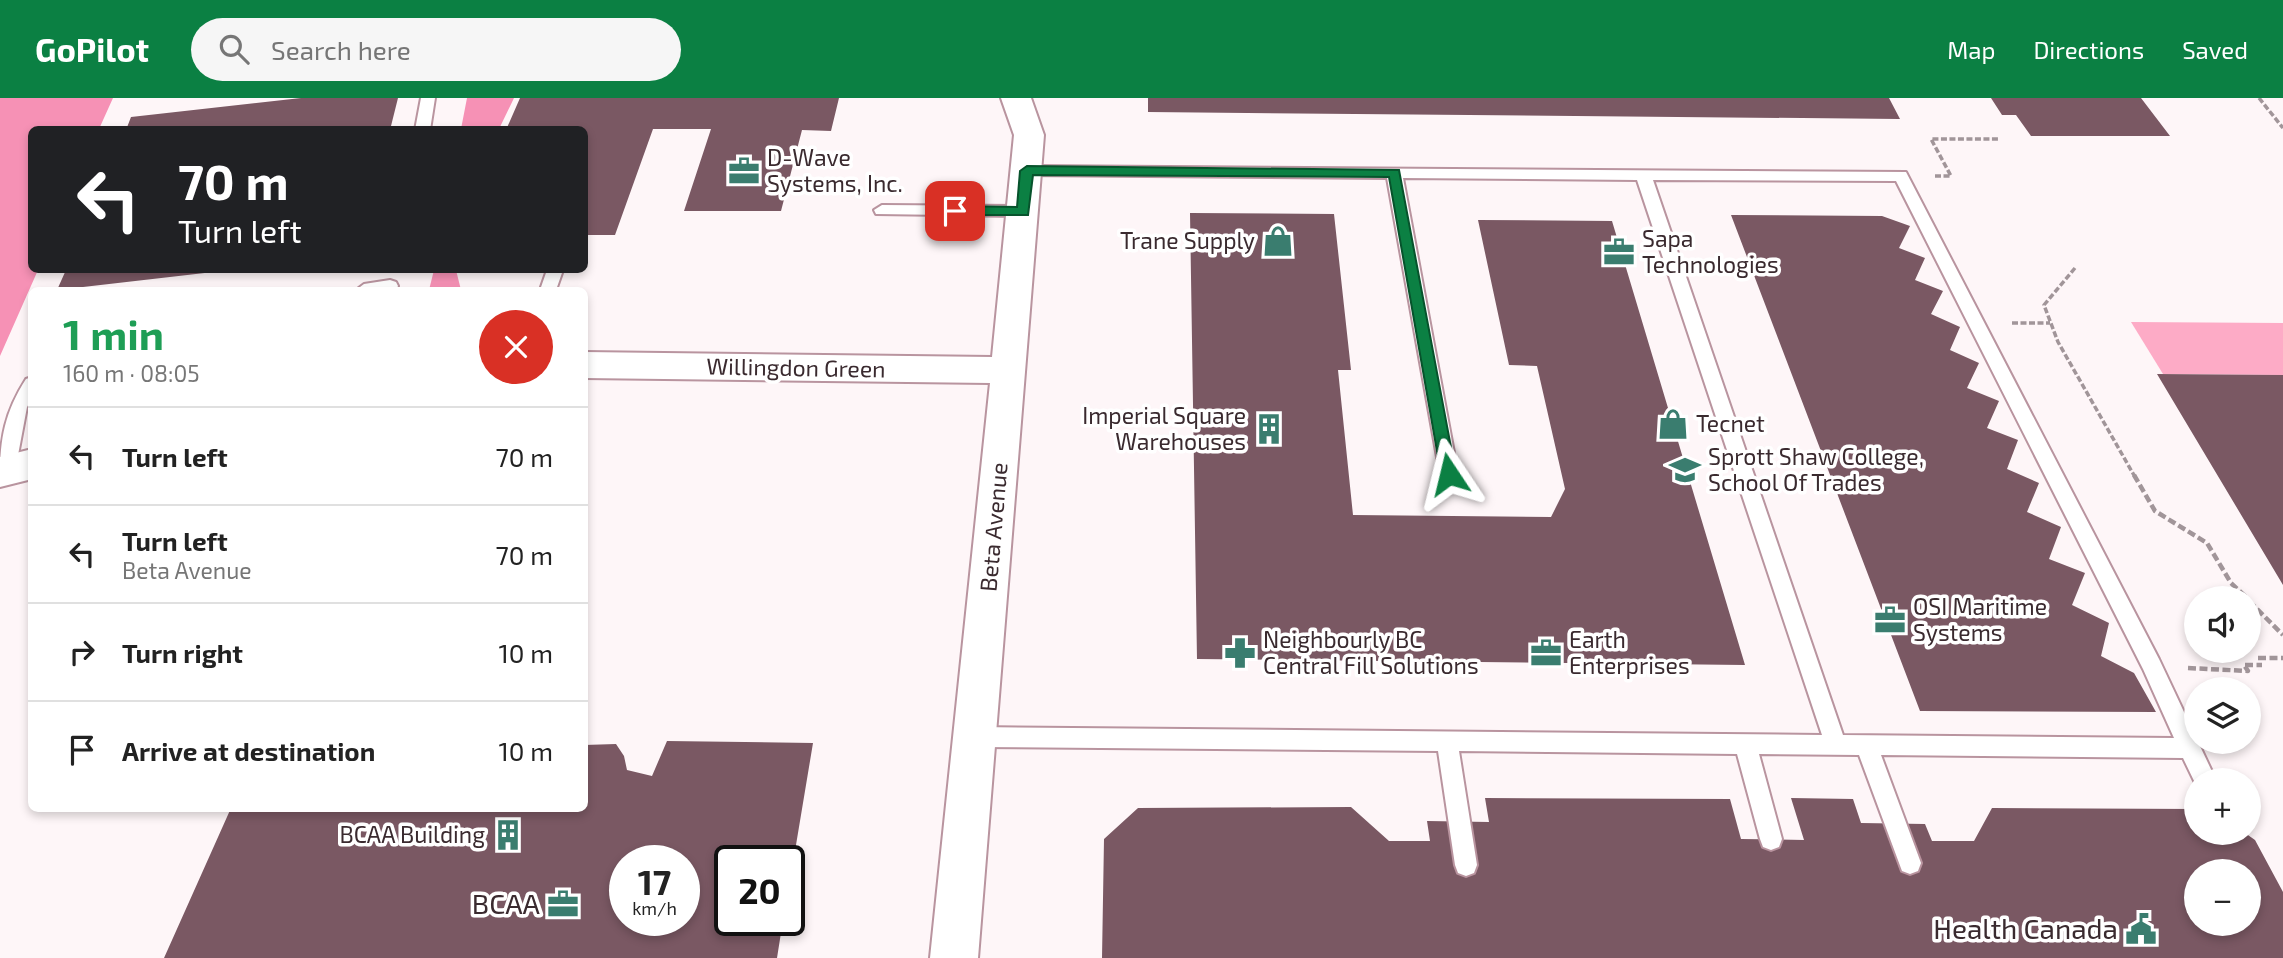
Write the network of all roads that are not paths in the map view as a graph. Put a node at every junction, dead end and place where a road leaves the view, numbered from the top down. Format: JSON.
{"nodes":[{"id":1,"x":428,"y":98,"type":"edge"},
{"id":2,"x":1016,"y":98,"type":"edge"},
{"id":3,"x":423,"y":126,"type":"edge"},
{"id":4,"x":1027,"y":171,"type":"junction"},
{"id":5,"x":1394,"y":173,"type":"junction"},
{"id":6,"x":1643,"y":174,"type":"junction"},
{"id":7,"x":882,"y":210,"type":"dead end"},
{"id":8,"x":1023,"y":211,"type":"junction"},
{"id":9,"x":391,"y":282,"type":"edge"},
{"id":10,"x":374,"y":287,"type":"edge"},
{"id":11,"x":588,"y":365,"type":"edge"},
{"id":12,"x":1007,"y":370,"type":"junction"},
{"id":13,"x":28,"y":390,"type":"edge"},
{"id":14,"x":13,"y":469,"type":"edge"},
{"id":15,"x":1449,"y":474,"type":"dead end"},
{"id":16,"x":975,"y":737,"type":"junction"},
{"id":17,"x":2184,"y":737,"type":"edge"},
{"id":18,"x":1447,"y":741,"type":"junction"},
{"id":19,"x":1745,"y":744,"type":"junction"},
{"id":20,"x":1836,"y":745,"type":"junction"},
{"id":21,"x":1866,"y":745,"type":"junction"},
{"id":22,"x":2184,"y":748,"type":"edge"},
{"id":23,"x":1771,"y":839,"type":"dead end"},
{"id":24,"x":1910,"y":863,"type":"dead end"},
{"id":25,"x":1466,"y":864,"type":"dead end"},
{"id":26,"x":954,"y":958,"type":"edge"}],
"edges":[{"from":1,"to":3,"type":"lane"},
{"from":2,"to":4,"type":"street","name":"Beta Avenue"},
{"from":4,"to":5,"type":"lane"},
{"from":4,"to":8,"type":"street","name":"Beta Avenue"},
{"from":5,"to":6,"type":"lane"},
{"from":5,"to":15,"type":"lane"},
{"from":6,"to":17,"type":"lane"},
{"from":6,"to":20,"type":"lane"},
{"from":7,"to":8,"type":"lane"},
{"from":8,"to":12,"type":"street","name":"Beta Avenue"},
{"from":9,"to":10,"type":"lane"},
{"from":11,"to":12,"type":"street","name":"Willingdon Green"},
{"from":12,"to":16,"type":"street","name":"Beta Avenue"},
{"from":13,"to":14,"type":"lane"},
{"from":16,"to":18,"type":"lane"},
{"from":16,"to":26,"type":"street","name":"Beta Avenue"},
{"from":18,"to":19,"type":"lane"},
{"from":18,"to":25,"type":"lane"},
{"from":19,"to":20,"type":"lane"},
{"from":19,"to":23,"type":"lane"},
{"from":20,"to":21,"type":"lane"},
{"from":21,"to":22,"type":"lane"},
{"from":21,"to":24,"type":"lane"}]}
